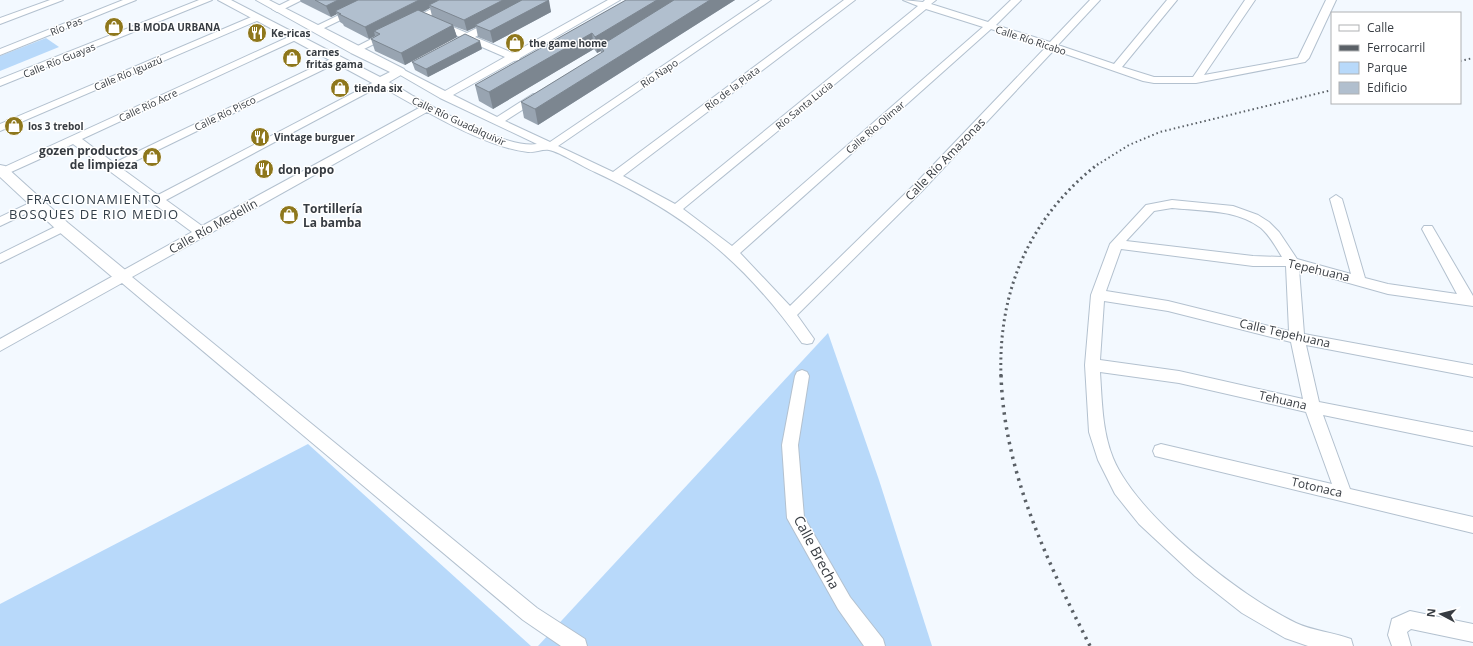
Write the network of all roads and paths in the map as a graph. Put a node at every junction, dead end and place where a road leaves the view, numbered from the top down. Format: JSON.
{"nodes":[{"id":1,"x":58,"y":0,"type":"edge"},
{"id":2,"x":131,"y":0,"type":"edge"},
{"id":3,"x":207,"y":0,"type":"edge"},
{"id":4,"x":223,"y":0,"type":"edge"},
{"id":5,"x":261,"y":0,"type":"edge"},
{"id":6,"x":297,"y":0,"type":"edge"},
{"id":7,"x":377,"y":0,"type":"edge"},
{"id":8,"x":435,"y":0,"type":"edge"},
{"id":9,"x":456,"y":0,"type":"edge"},
{"id":10,"x":615,"y":0,"type":"edge"},
{"id":11,"x":766,"y":0,"type":"edge"},
{"id":12,"x":850,"y":0,"type":"edge"},
{"id":13,"x":908,"y":0,"type":"edge"},
{"id":14,"x":1016,"y":0,"type":"edge"},
{"id":15,"x":1095,"y":0,"type":"edge"},
{"id":16,"x":1172,"y":0,"type":"edge"},
{"id":17,"x":1250,"y":0,"type":"edge"},
{"id":18,"x":1331,"y":0,"type":"edge"},
{"id":19,"x":928,"y":3,"type":"edge"},
{"id":20,"x":446,"y":5,"type":"junction"},
{"id":21,"x":277,"y":8,"type":"junction"},
{"id":22,"x":422,"y":17,"type":"junction"},
{"id":23,"x":256,"y":18,"type":"junction"},
{"id":24,"x":503,"y":18,"type":"edge"},
{"id":25,"x":0,"y":21,"type":"edge"},
{"id":26,"x":989,"y":26,"type":"junction"},
{"id":27,"x":315,"y":29,"type":"junction"},
{"id":28,"x":295,"y":37,"type":"junction"},
{"id":29,"x":468,"y":37,"type":"junction"},
{"id":30,"x":1053,"y":46,"type":"junction"},
{"id":31,"x":355,"y":50,"type":"junction"},
{"id":32,"x":441,"y":51,"type":"edge"},
{"id":33,"x":0,"y":52,"type":"edge"},
{"id":34,"x":515,"y":58,"type":"junction"},
{"id":35,"x":337,"y":59,"type":"junction"},
{"id":36,"x":413,"y":65,"type":"edge"},
{"id":37,"x":1116,"y":68,"type":"junction"},
{"id":38,"x":400,"y":72,"type":"junction"},
{"id":39,"x":1196,"y":80,"type":"junction"},
{"id":40,"x":380,"y":82,"type":"junction"},
{"id":41,"x":0,"y":84,"type":"edge"},
{"id":42,"x":545,"y":91,"type":"edge"},
{"id":43,"x":444,"y":96,"type":"junction"},
{"id":44,"x":427,"y":108,"type":"junction"},
{"id":45,"x":498,"y":120,"type":"junction"},
{"id":46,"x":0,"y":128,"type":"edge"},
{"id":47,"x":74,"y":139,"type":"junction"},
{"id":48,"x":551,"y":146,"type":"junction"},
{"id":49,"x":114,"y":167,"type":"junction"},
{"id":50,"x":1,"y":171,"type":"edge"},
{"id":51,"x":614,"y":177,"type":"junction"},
{"id":52,"x":157,"y":200,"type":"junction"},
{"id":53,"x":1336,"y":200,"type":"dead end"},
{"id":54,"x":38,"y":203,"type":"junction"},
{"id":55,"x":676,"y":210,"type":"junction"},
{"id":56,"x":0,"y":222,"type":"edge"},
{"id":57,"x":63,"y":227,"type":"junction"},
{"id":58,"x":1428,"y":229,"type":"dead end"},
{"id":59,"x":201,"y":232,"type":"junction"},
{"id":60,"x":1116,"y":244,"type":"junction"},
{"id":61,"x":732,"y":253,"type":"junction"},
{"id":62,"x":0,"y":259,"type":"edge"},
{"id":63,"x":1292,"y":262,"type":"junction"},
{"id":64,"x":123,"y":277,"type":"junction"},
{"id":65,"x":1359,"y":280,"type":"junction"},
{"id":66,"x":1098,"y":295,"type":"junction"},
{"id":67,"x":1470,"y":300,"type":"edge"},
{"id":68,"x":790,"y":314,"type":"junction"},
{"id":69,"x":1297,"y":338,"type":"junction"},
{"id":70,"x":807,"y":339,"type":"dead end"},
{"id":71,"x":0,"y":346,"type":"edge"},
{"id":72,"x":1092,"y":365,"type":"junction"},
{"id":73,"x":1473,"y":371,"type":"edge"},
{"id":74,"x":802,"y":376,"type":"dead end"},
{"id":75,"x":1312,"y":407,"type":"junction"},
{"id":76,"x":1473,"y":439,"type":"edge"},
{"id":77,"x":1161,"y":451,"type":"dead end"},
{"id":78,"x":1344,"y":494,"type":"junction"},
{"id":79,"x":1473,"y":525,"type":"edge"},
{"id":80,"x":1473,"y":633,"type":"edge"},
{"id":81,"x":578,"y":646,"type":"edge"},
{"id":82,"x":876,"y":646,"type":"edge"},
{"id":83,"x":1344,"y":646,"type":"edge"},
{"id":84,"x":1402,"y":646,"type":"edge"}],
"edges":[{"from":1,"to":25,"type":"street"},
{"from":2,"to":33,"type":"street","name":"Río Pas"},
{"from":3,"to":41,"type":"street","name":"Calle Río Guayas"},
{"from":4,"to":23,"type":"street","name":"Calle Río Guadalquivir"},
{"from":5,"to":21,"type":"street","name":"Calle Río Guadalquivir"},
{"from":6,"to":21,"type":"street"},
{"from":7,"to":27,"type":"street"},
{"from":8,"to":20,"type":"street"},
{"from":9,"to":20,"type":"street"},
{"from":10,"to":34,"type":"street"},
{"from":11,"to":48,"type":"street","name":"Río Napo"},
{"from":12,"to":51,"type":"street","name":"Río de la Plata"},
{"from":13,"to":19,"type":"street","name":"Calle Río Ricabo"},
{"from":14,"to":26,"type":"street","name":"Calle Río Olimar"},
{"from":15,"to":30,"type":"street","name":"Calle Río Amazonas"},
{"from":16,"to":37,"type":"street"},
{"from":17,"to":39,"type":"street"},
{"from":18,"to":39,"type":"street","name":"Calle Río Ricabo"},
{"from":19,"to":26,"type":"street","name":"Calle Río Ricabo"},
{"from":19,"to":55,"type":"street","name":"Río Santa Lucia"},
{"from":20,"to":22,"type":"street"},
{"from":21,"to":27,"type":"street","name":"Calle Río Guadalquivir"},
{"from":22,"to":29,"type":"street"},
{"from":22,"to":31,"type":"street"},
{"from":23,"to":28,"type":"street","name":"Calle Río Guadalquivir"},
{"from":23,"to":46,"type":"street","name":"Calle Río Iguazú"},
{"from":24,"to":29,"type":"street"},
{"from":26,"to":30,"type":"street","name":"Calle Río Ricabo"},
{"from":26,"to":61,"type":"street","name":"Calle Río Olimar"},
{"from":27,"to":31,"type":"street","name":"Calle Río Guadalquivir"},
{"from":28,"to":35,"type":"street","name":"Calle Río Guadalquivir"},
{"from":28,"to":47,"type":"street","name":"Calle Río Acre"},
{"from":29,"to":32,"type":"street"},
{"from":29,"to":34,"type":"street"},
{"from":30,"to":37,"type":"street","name":"Calle Río Ricabo"},
{"from":30,"to":68,"type":"street","name":"Calle Río Amazonas"},
{"from":31,"to":38,"type":"street","name":"Calle Río Guadalquivir"},
{"from":34,"to":43,"type":"street"},
{"from":35,"to":40,"type":"street","name":"Calle Río Guadalquivir"},
{"from":35,"to":49,"type":"street","name":"Calle Río Pisco"},
{"from":36,"to":38,"type":"street"},
{"from":37,"to":39,"type":"street","name":"Calle Río Ricabo"},
{"from":38,"to":40,"type":"street"},
{"from":38,"to":43,"type":"street","name":"Calle Río Guadalquivir"},
{"from":40,"to":44,"type":"street","name":"Calle Río Guadalquivir"},
{"from":40,"to":52,"type":"street"},
{"from":42,"to":45,"type":"street"},
{"from":43,"to":45,"type":"street","name":"Calle Río Guadalquivir"},
{"from":44,"to":48,"type":"street","name":"Calle Río Guadalquivir"},
{"from":44,"to":59,"type":"street","name":"Calle Río Medellín"},
{"from":45,"to":48,"type":"street","name":"Calle Río Guadalquivir"},
{"from":47,"to":49,"type":"street"},
{"from":47,"to":50,"type":"street","name":"Calle Río Acre"},
{"from":48,"to":51,"type":"street","name":"Calle Río Guadalquivir"},
{"from":49,"to":52,"type":"street"},
{"from":50,"to":54,"type":"street"},
{"from":51,"to":55,"type":"street","name":"Calle Río Guadalquivir"},
{"from":52,"to":59,"type":"street"},
{"from":53,"to":65,"type":"street"},
{"from":54,"to":56,"type":"street"},
{"from":54,"to":57,"type":"street"},
{"from":55,"to":61,"type":"street","name":"Calle Río Guadalquivir"},
{"from":57,"to":62,"type":"street"},
{"from":57,"to":64,"type":"street"},
{"from":58,"to":67,"type":"street"},
{"from":59,"to":64,"type":"street","name":"Calle Río Medellín"},
{"from":60,"to":63,"type":"street","name":"Tepehuana"},
{"from":60,"to":63,"type":"street"},
{"from":60,"to":66,"type":"street"},
{"from":61,"to":68,"type":"street","name":"Calle Río Guadalquivir"},
{"from":63,"to":65,"type":"street","name":"Tepehuana"},
{"from":63,"to":69,"type":"street"},
{"from":64,"to":71,"type":"street","name":"Calle Río Medellín"},
{"from":64,"to":81,"type":"street"},
{"from":65,"to":67,"type":"street","name":"Tepehuana"},
{"from":66,"to":69,"type":"street","name":"Calle Tepehuana"},
{"from":66,"to":72,"type":"street"},
{"from":68,"to":70,"type":"street","name":"Calle Río Guadalquivir"},
{"from":69,"to":73,"type":"street","name":"Calle Tepehuana"},
{"from":69,"to":75,"type":"street"},
{"from":72,"to":75,"type":"street","name":"Tehuana"},
{"from":72,"to":83,"type":"street"},
{"from":74,"to":82,"type":"street","name":"Calle Brecha"},
{"from":75,"to":76,"type":"street","name":"Tehuana"},
{"from":75,"to":78,"type":"street"},
{"from":77,"to":78,"type":"street","name":"Totonaca"},
{"from":78,"to":79,"type":"street","name":"Totonaca"},
{"from":80,"to":84,"type":"street"}]}
